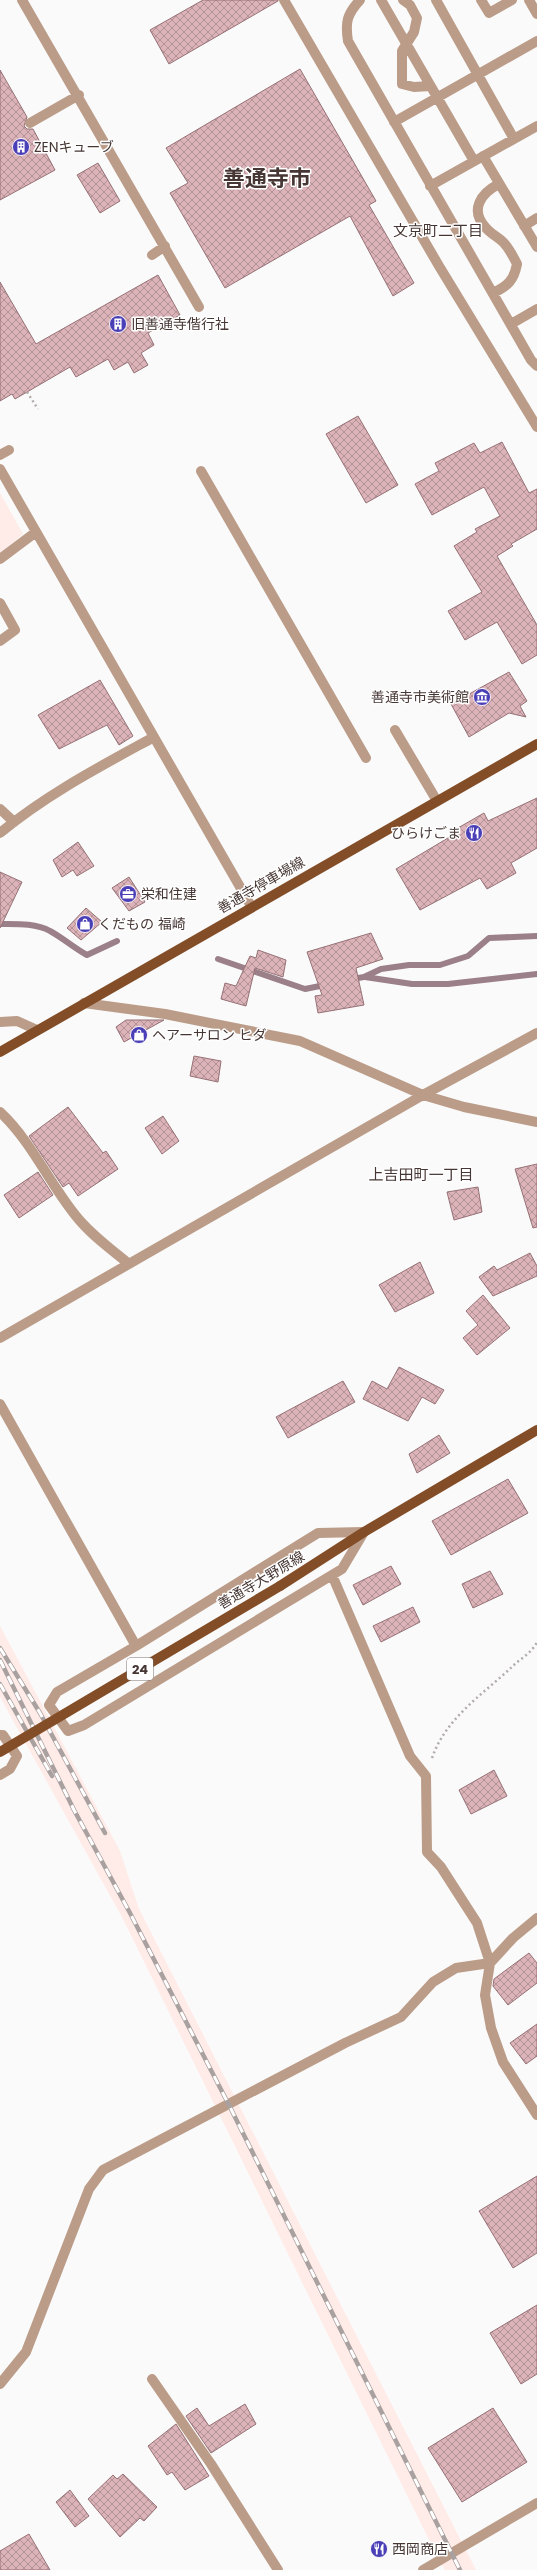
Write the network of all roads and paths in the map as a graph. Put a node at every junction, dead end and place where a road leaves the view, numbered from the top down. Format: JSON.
{"nodes":[{"id":1,"x":22,"y":0,"type":"edge"},
{"id":2,"x":284,"y":0,"type":"edge"},
{"id":3,"x":360,"y":0,"type":"edge"},
{"id":4,"x":383,"y":0,"type":"edge"},
{"id":5,"x":403,"y":0,"type":"edge"},
{"id":6,"x":436,"y":0,"type":"edge"},
{"id":7,"x":481,"y":0,"type":"edge"},
{"id":8,"x":512,"y":0,"type":"edge"},
{"id":9,"x":529,"y":0,"type":"edge"},
{"id":10,"x":537,"y":14,"type":"edge"},
{"id":11,"x":537,"y":42,"type":"edge"},
{"id":12,"x":406,"y":45,"type":"junction"},
{"id":13,"x":478,"y":75,"type":"junction"},
{"id":14,"x":430,"y":86,"type":"junction"},
{"id":15,"x":79,"y":95,"type":"junction"},
{"id":16,"x":437,"y":98,"type":"junction"},
{"id":17,"x":394,"y":122,"type":"junction"},
{"id":18,"x":30,"y":123,"type":"dead end"},
{"id":19,"x":537,"y":126,"type":"edge"},
{"id":20,"x":524,"y":133,"type":"junction"},
{"id":21,"x":537,"y":136,"type":"edge"},
{"id":22,"x":514,"y":139,"type":"junction"},
{"id":23,"x":479,"y":158,"type":"junction"},
{"id":24,"x":499,"y":184,"type":"junction"},
{"id":25,"x":430,"y":186,"type":"junction"},
{"id":26,"x":537,"y":218,"type":"edge"},
{"id":27,"x":524,"y":226,"type":"junction"},
{"id":28,"x":165,"y":246,"type":"junction"},
{"id":29,"x":537,"y":247,"type":"edge"},
{"id":30,"x":152,"y":256,"type":"dead end"},
{"id":31,"x":493,"y":293,"type":"junction"},
{"id":32,"x":199,"y":307,"type":"dead end"},
{"id":33,"x":537,"y":309,"type":"edge"},
{"id":34,"x":511,"y":324,"type":"junction"},
{"id":35,"x":537,"y":366,"type":"edge"},
{"id":36,"x":27,"y":392,"type":"dead end"},
{"id":37,"x":34,"y":394,"type":"dead end"},
{"id":38,"x":30,"y":396,"type":"junction"},
{"id":39,"x":38,"y":409,"type":"dead end"},
{"id":40,"x":537,"y":427,"type":"edge"},
{"id":41,"x":10,"y":450,"type":"dead end"},
{"id":42,"x":0,"y":455,"type":"edge"},
{"id":43,"x":0,"y":469,"type":"edge"},
{"id":44,"x":201,"y":471,"type":"dead end"},
{"id":45,"x":36,"y":532,"type":"junction"},
{"id":46,"x":0,"y":559,"type":"edge"},
{"id":47,"x":0,"y":603,"type":"edge"},
{"id":48,"x":0,"y":641,"type":"edge"},
{"id":49,"x":396,"y":730,"type":"dead end"},
{"id":50,"x":154,"y":737,"type":"junction"},
{"id":51,"x":537,"y":744,"type":"edge"},
{"id":52,"x":366,"y":758,"type":"dead end"},
{"id":53,"x":437,"y":801,"type":"junction"},
{"id":54,"x":0,"y":809,"type":"edge"},
{"id":55,"x":14,"y":822,"type":"junction"},
{"id":56,"x":0,"y":833,"type":"edge"},
{"id":57,"x":251,"y":906,"type":"junction"},
{"id":58,"x":84,"y":1003,"type":"junction"},
{"id":59,"x":0,"y":1022,"type":"edge"},
{"id":60,"x":37,"y":1030,"type":"junction"},
{"id":61,"x":537,"y":1033,"type":"edge"},
{"id":62,"x":0,"y":1052,"type":"edge"},
{"id":63,"x":423,"y":1095,"type":"junction"},
{"id":64,"x":0,"y":1112,"type":"edge"},
{"id":65,"x":537,"y":1122,"type":"edge"},
{"id":66,"x":129,"y":1264,"type":"junction"},
{"id":67,"x":0,"y":1338,"type":"edge"},
{"id":68,"x":0,"y":1404,"type":"edge"},
{"id":69,"x":537,"y":1430,"type":"edge"},
{"id":70,"x":364,"y":1532,"type":"junction"},
{"id":71,"x":332,"y":1575,"type":"junction"},
{"id":72,"x":537,"y":1642,"type":"edge"},
{"id":73,"x":136,"y":1646,"type":"junction"},
{"id":74,"x":0,"y":1735,"type":"edge"},
{"id":75,"x":0,"y":1752,"type":"edge"},
{"id":76,"x":0,"y":1775,"type":"edge"},
{"id":77,"x":426,"y":1776,"type":"junction"},
{"id":78,"x":537,"y":1918,"type":"edge"},
{"id":79,"x":490,"y":1963,"type":"junction"},
{"id":80,"x":537,"y":2114,"type":"edge"},
{"id":81,"x":152,"y":2379,"type":"dead end"},
{"id":82,"x":0,"y":2384,"type":"edge"},
{"id":83,"x":537,"y":2503,"type":"edge"},
{"id":84,"x":278,"y":2570,"type":"edge"},
{"id":85,"x":423,"y":2570,"type":"edge"}],
"edges":[{"from":1,"to":15,"type":"street"},
{"from":2,"to":40,"type":"street"},
{"from":3,"to":17,"type":"street"},
{"from":4,"to":12,"type":"street"},
{"from":5,"to":12,"type":"street"},
{"from":6,"to":13,"type":"street"},
{"from":7,"to":8,"type":"street"},
{"from":9,"to":10,"type":"street"},
{"from":11,"to":13,"type":"street"},
{"from":12,"to":14,"type":"street"},
{"from":12,"to":14,"type":"street"},
{"from":13,"to":16,"type":"street"},
{"from":13,"to":22,"type":"street"},
{"from":14,"to":16,"type":"street"},
{"from":15,"to":18,"type":"street"},
{"from":15,"to":28,"type":"street"},
{"from":16,"to":17,"type":"street"},
{"from":16,"to":23,"type":"street"},
{"from":17,"to":25,"type":"street"},
{"from":19,"to":20,"type":"street"},
{"from":20,"to":21,"type":"street"},
{"from":20,"to":22,"type":"street"},
{"from":22,"to":23,"type":"street"},
{"from":23,"to":24,"type":"street"},
{"from":23,"to":25,"type":"street"},
{"from":24,"to":27,"type":"street"},
{"from":24,"to":31,"type":"street"},
{"from":25,"to":31,"type":"street"},
{"from":26,"to":27,"type":"street"},
{"from":27,"to":29,"type":"street"},
{"from":28,"to":30,"type":"street"},
{"from":28,"to":32,"type":"street"},
{"from":31,"to":34,"type":"street"},
{"from":33,"to":34,"type":"street"},
{"from":34,"to":35,"type":"street"},
{"from":36,"to":38,"type":"path"},
{"from":37,"to":38,"type":"path"},
{"from":38,"to":39,"type":"path"},
{"from":41,"to":42,"type":"street"},
{"from":43,"to":45,"type":"street"},
{"from":44,"to":52,"type":"street"},
{"from":45,"to":46,"type":"street"},
{"from":45,"to":50,"type":"street"},
{"from":47,"to":48,"type":"street"},
{"from":49,"to":53,"type":"street"},
{"from":50,"to":55,"type":"street"},
{"from":50,"to":57,"type":"street"},
{"from":51,"to":53,"type":"main road","name":"善通寺停車場線"},
{"from":53,"to":57,"type":"main road","name":"善通寺停車場線"},
{"from":54,"to":55,"type":"street"},
{"from":55,"to":56,"type":"street"},
{"from":57,"to":58,"type":"main road","name":"善通寺停車場線"},
{"from":58,"to":60,"type":"main road","name":"善通寺停車場線"},
{"from":58,"to":63,"type":"street"},
{"from":59,"to":60,"type":"street"},
{"from":60,"to":62,"type":"main road","name":"善通寺停車場線"},
{"from":61,"to":63,"type":"street"},
{"from":63,"to":65,"type":"street"},
{"from":63,"to":66,"type":"street"},
{"from":64,"to":66,"type":"street"},
{"from":66,"to":67,"type":"street"},
{"from":68,"to":73,"type":"street"},
{"from":69,"to":70,"type":"main road","name":"善通寺大野原線","number":"24"},
{"from":70,"to":71,"type":"street"},
{"from":70,"to":73,"type":"street"},
{"from":70,"to":75,"type":"main road","name":"善通寺大野原線","number":"24","bridge":true},
{"from":71,"to":73,"type":"street"},
{"from":71,"to":77,"type":"street"},
{"from":72,"to":77,"type":"path"},
{"from":74,"to":76,"type":"street"},
{"from":77,"to":79,"type":"street"},
{"from":78,"to":79,"type":"street"},
{"from":79,"to":80,"type":"street"},
{"from":79,"to":82,"type":"street"},
{"from":81,"to":84,"type":"street"},
{"from":83,"to":85,"type":"street"}]}
